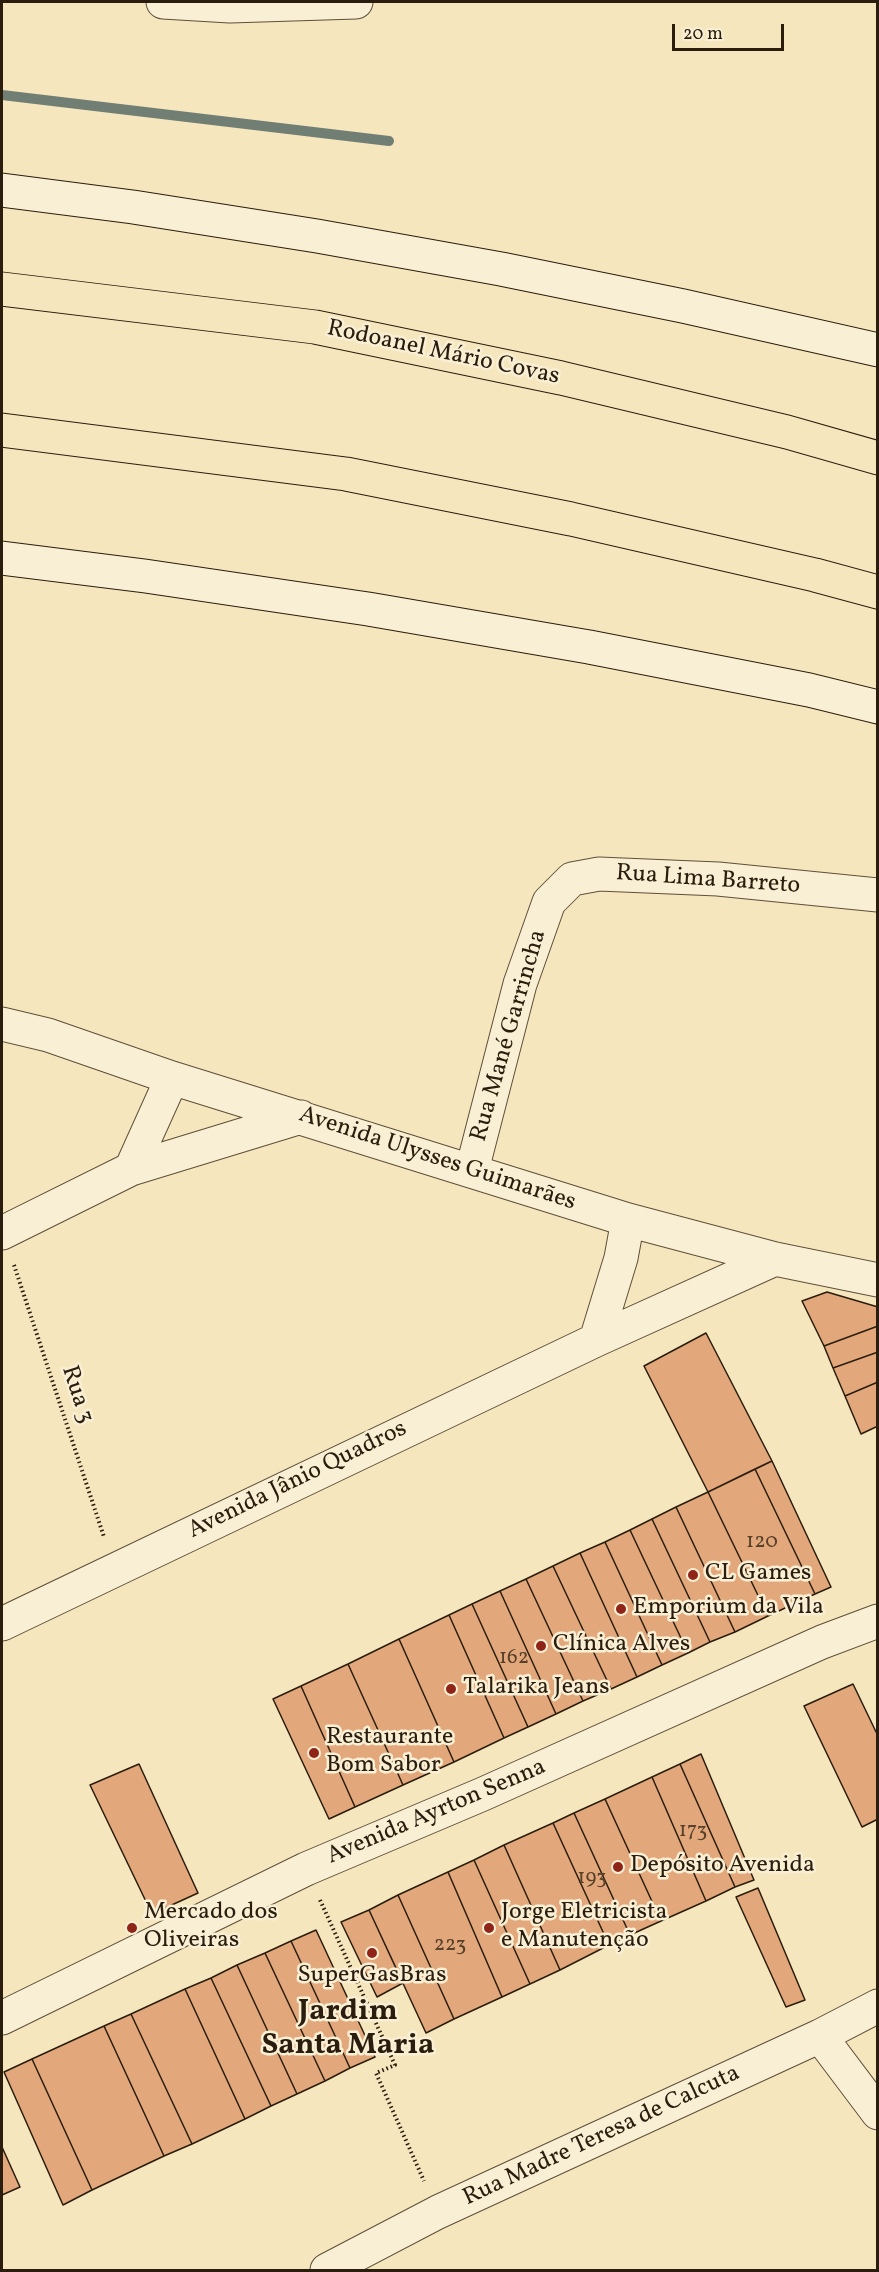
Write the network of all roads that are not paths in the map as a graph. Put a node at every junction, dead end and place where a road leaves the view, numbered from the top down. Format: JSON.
{"nodes":[{"id":1,"x":163,"y":2,"type":"edge"},
{"id":2,"x":356,"y":2,"type":"edge"},
{"id":3,"x":230,"y":4,"type":"edge"},
{"id":4,"x":2,"y":190,"type":"edge"},
{"id":5,"x":2,"y":289,"type":"edge"},
{"id":6,"x":878,"y":350,"type":"edge"},
{"id":7,"x":2,"y":430,"type":"edge"},
{"id":8,"x":878,"y":458,"type":"edge"},
{"id":9,"x":2,"y":558,"type":"edge"},
{"id":10,"x":878,"y":592,"type":"edge"},
{"id":11,"x":878,"y":707,"type":"edge"},
{"id":12,"x":878,"y":895,"type":"edge"},
{"id":13,"x":549,"y":902,"type":"joint"},
{"id":14,"x":2,"y":1024,"type":"edge"},
{"id":15,"x":172,"y":1078,"type":"junction"},
{"id":16,"x":301,"y":1117,"type":"junction"},
{"id":17,"x":131,"y":1169,"type":"junction"},
{"id":18,"x":472,"y":1170,"type":"junction"},
{"id":19,"x":628,"y":1220,"type":"junction"},
{"id":20,"x":2,"y":1233,"type":"edge"},
{"id":21,"x":775,"y":1259,"type":"junction"},
{"id":22,"x":878,"y":1280,"type":"edge"},
{"id":23,"x":596,"y":1340,"type":"junction"},
{"id":24,"x":878,"y":1621,"type":"edge"},
{"id":25,"x":2,"y":1624,"type":"edge"},
{"id":26,"x":878,"y":2006,"type":"edge"},
{"id":27,"x":2,"y":2018,"type":"edge"},
{"id":28,"x":820,"y":2036,"type":"junction"},
{"id":29,"x":878,"y":2113,"type":"edge"},
{"id":30,"x":327,"y":2271,"type":"edge"}],
"edges":[{"from":1,"to":3,"type":"street"},
{"from":2,"to":3,"type":"street"},
{"from":4,"to":6,"type":"street"},
{"from":5,"to":8,"type":"highway","name":"Rodoanel Mário Covas"},
{"from":7,"to":10,"type":"highway"},
{"from":9,"to":11,"type":"street"},
{"from":12,"to":13,"type":"street","name":"Rua Lima Barreto"},
{"from":13,"to":18,"type":"street","name":"Rua Mané Garrincha"},
{"from":14,"to":15,"type":"street","name":"Avenida Ulysses Guimarães"},
{"from":15,"to":16,"type":"street","name":"Avenida Ulysses Guimarães"},
{"from":15,"to":17,"type":"street"},
{"from":16,"to":17,"type":"street"},
{"from":16,"to":18,"type":"street","name":"Avenida Ulysses Guimarães"},
{"from":17,"to":20,"type":"street"},
{"from":18,"to":19,"type":"street","name":"Avenida Ulysses Guimarães"},
{"from":19,"to":21,"type":"street","name":"Avenida Ulysses Guimarães"},
{"from":19,"to":23,"type":"street"},
{"from":21,"to":22,"type":"street","name":"Avenida Ulysses Guimarães"},
{"from":21,"to":23,"type":"street","name":"Avenida Jânio Quadros"},
{"from":23,"to":25,"type":"street","name":"Avenida Jânio Quadros"},
{"from":24,"to":27,"type":"street","name":"Avenida Ayrton Senna"},
{"from":26,"to":28,"type":"street","name":"Rua Madre Teresa de Calcuta"},
{"from":28,"to":29,"type":"street"},
{"from":28,"to":30,"type":"street","name":"Rua Madre Teresa de Calcuta"}]}
